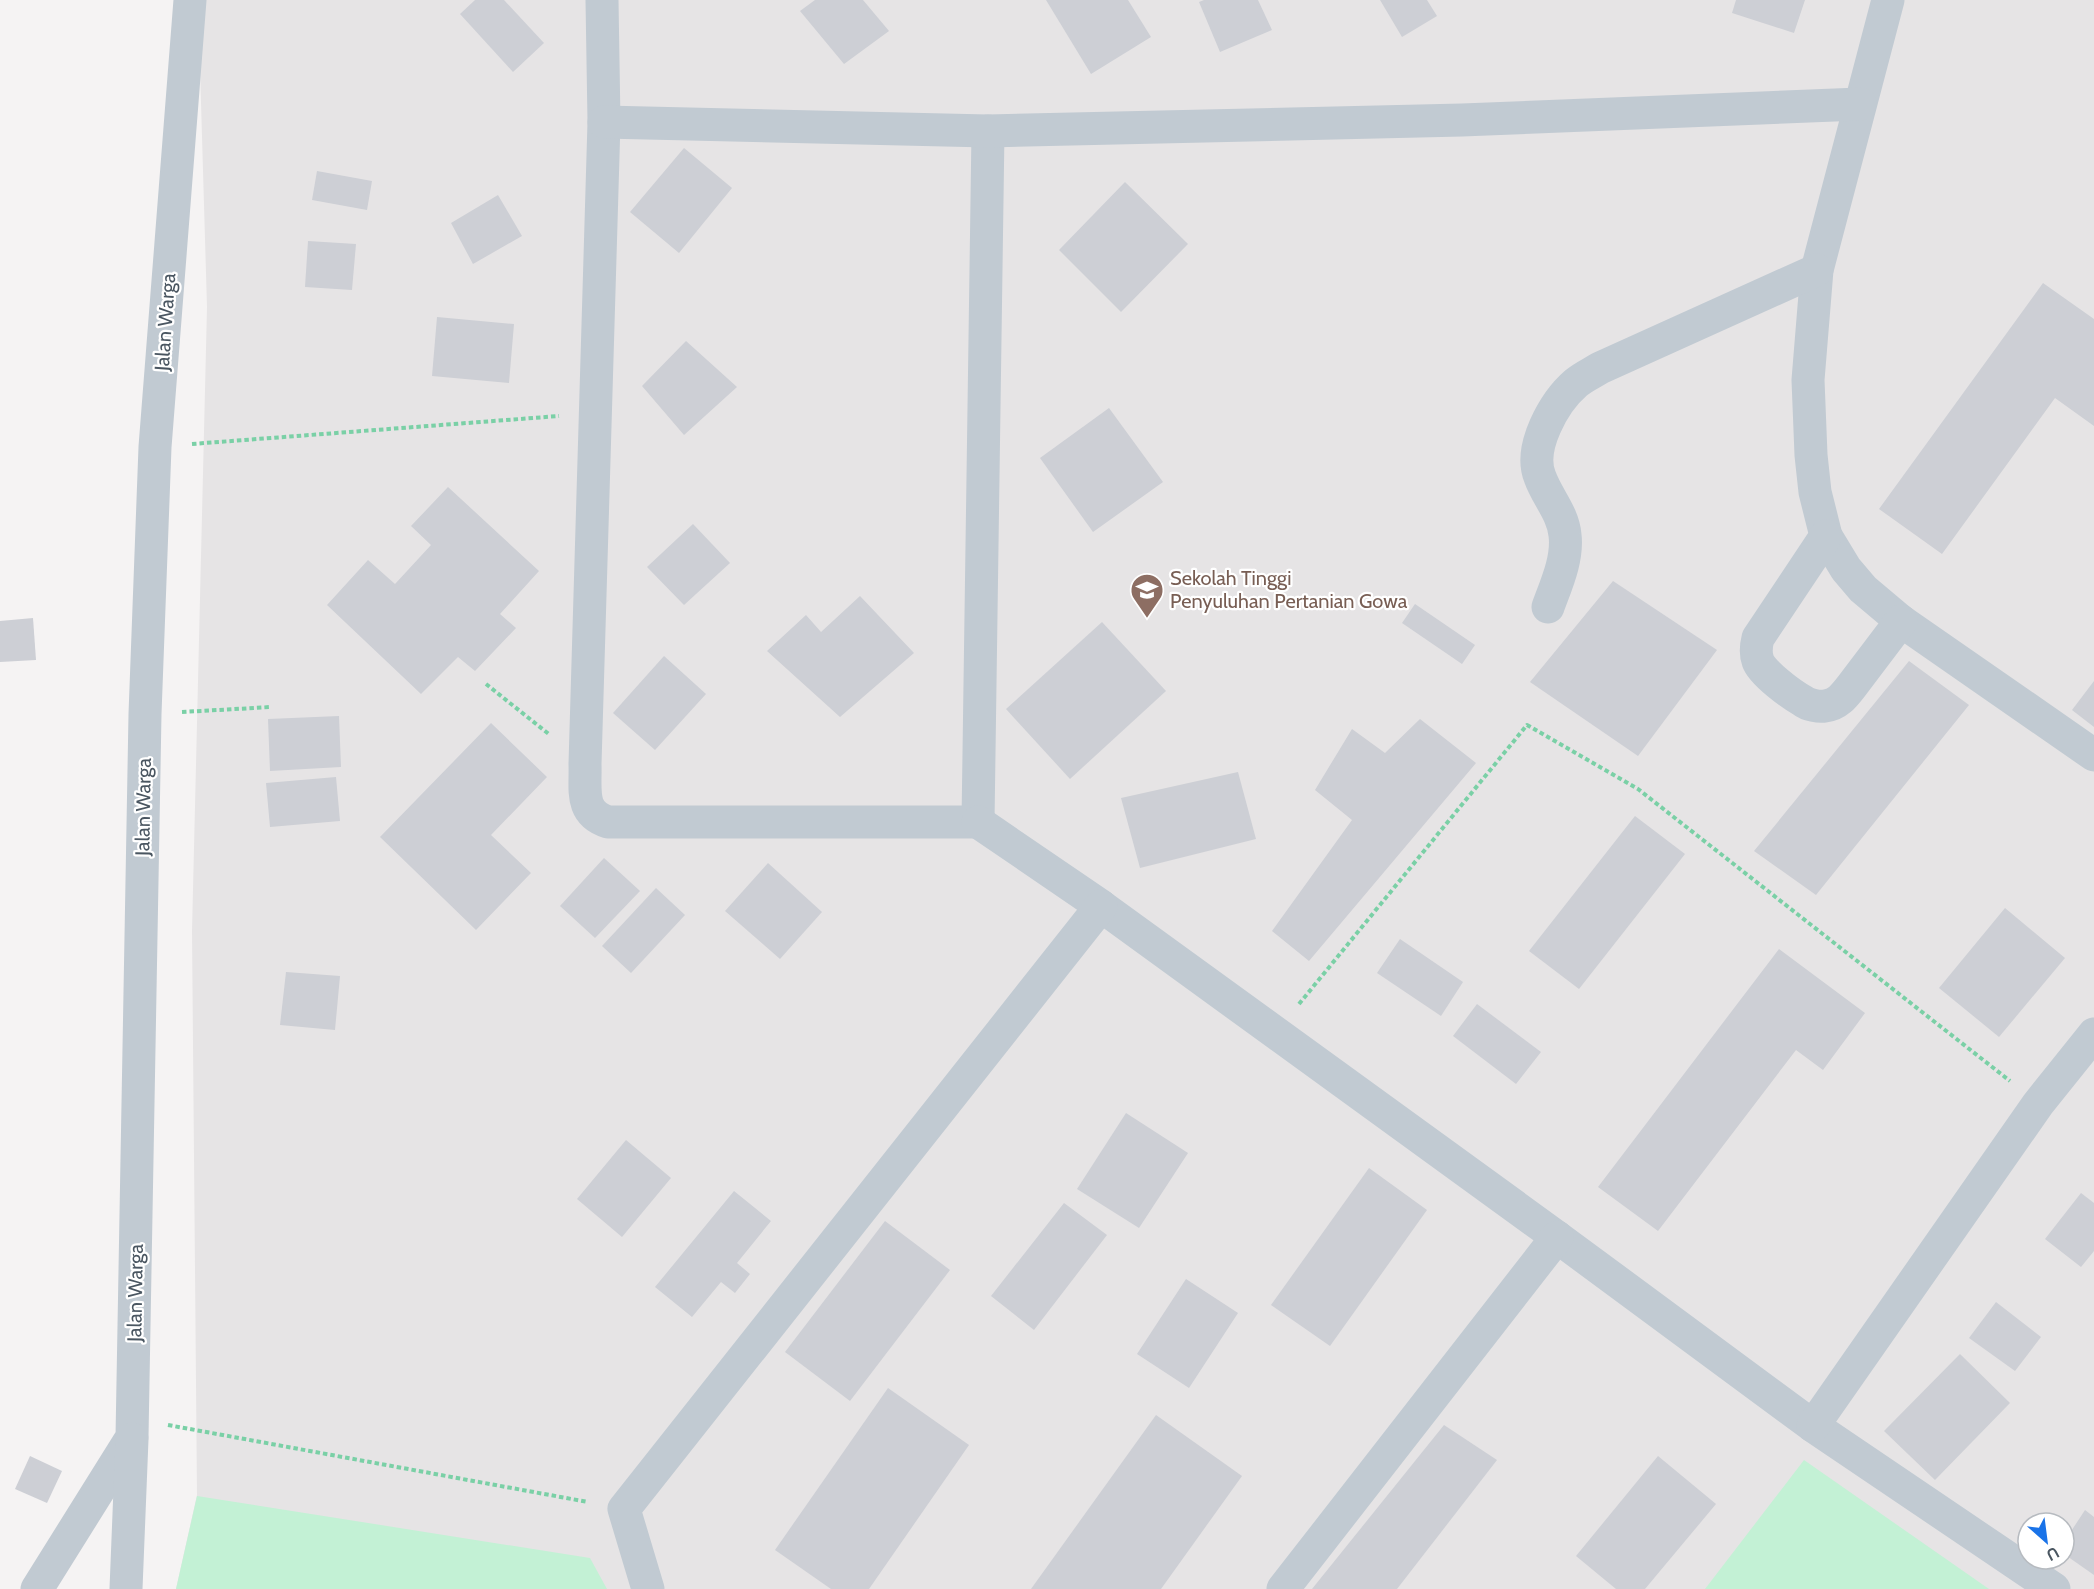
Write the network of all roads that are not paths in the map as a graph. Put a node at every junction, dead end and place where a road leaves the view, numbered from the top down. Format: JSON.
{"nodes":[{"id":1,"x":190,"y":0,"type":"edge"},
{"id":2,"x":602,"y":0,"type":"edge"},
{"id":3,"x":1888,"y":0,"type":"edge"},
{"id":4,"x":1860,"y":105,"type":"junction"},
{"id":5,"x":604,"y":122,"type":"junction"},
{"id":6,"x":988,"y":131,"type":"junction"},
{"id":7,"x":1817,"y":270,"type":"junction"},
{"id":8,"x":1826,"y":536,"type":"junction"},
{"id":9,"x":1548,"y":607,"type":"dead end"},
{"id":10,"x":1901,"y":621,"type":"junction"},
{"id":11,"x":2094,"y":755,"type":"edge"},
{"id":12,"x":978,"y":822,"type":"junction"},
{"id":13,"x":1101,"y":906,"type":"junction"},
{"id":14,"x":2094,"y":1034,"type":"edge"},
{"id":15,"x":1557,"y":1237,"type":"junction"},
{"id":16,"x":1813,"y":1426,"type":"junction"},
{"id":17,"x":132,"y":1428,"type":"junction"},
{"id":18,"x":37,"y":1589,"type":"edge"},
{"id":19,"x":126,"y":1589,"type":"edge"},
{"id":20,"x":648,"y":1589,"type":"edge"},
{"id":21,"x":1283,"y":1589,"type":"edge"},
{"id":22,"x":2054,"y":1589,"type":"edge"}],
"edges":[{"from":1,"to":17,"type":"street","name":"Jalan Warga"},
{"from":2,"to":5,"type":"street"},
{"from":3,"to":4,"type":"street"},
{"from":4,"to":6,"type":"street"},
{"from":4,"to":7,"type":"street"},
{"from":5,"to":6,"type":"street"},
{"from":5,"to":12,"type":"street"},
{"from":6,"to":12,"type":"street"},
{"from":7,"to":8,"type":"street"},
{"from":7,"to":9,"type":"street"},
{"from":8,"to":10,"type":"street"},
{"from":8,"to":10,"type":"street"},
{"from":10,"to":11,"type":"street"},
{"from":12,"to":13,"type":"street"},
{"from":13,"to":15,"type":"street"},
{"from":13,"to":20,"type":"street"},
{"from":14,"to":16,"type":"street"},
{"from":15,"to":16,"type":"street"},
{"from":15,"to":21,"type":"street"},
{"from":16,"to":22,"type":"street"},
{"from":17,"to":18,"type":"street"},
{"from":17,"to":19,"type":"street","name":"Jalan Warga"}]}
